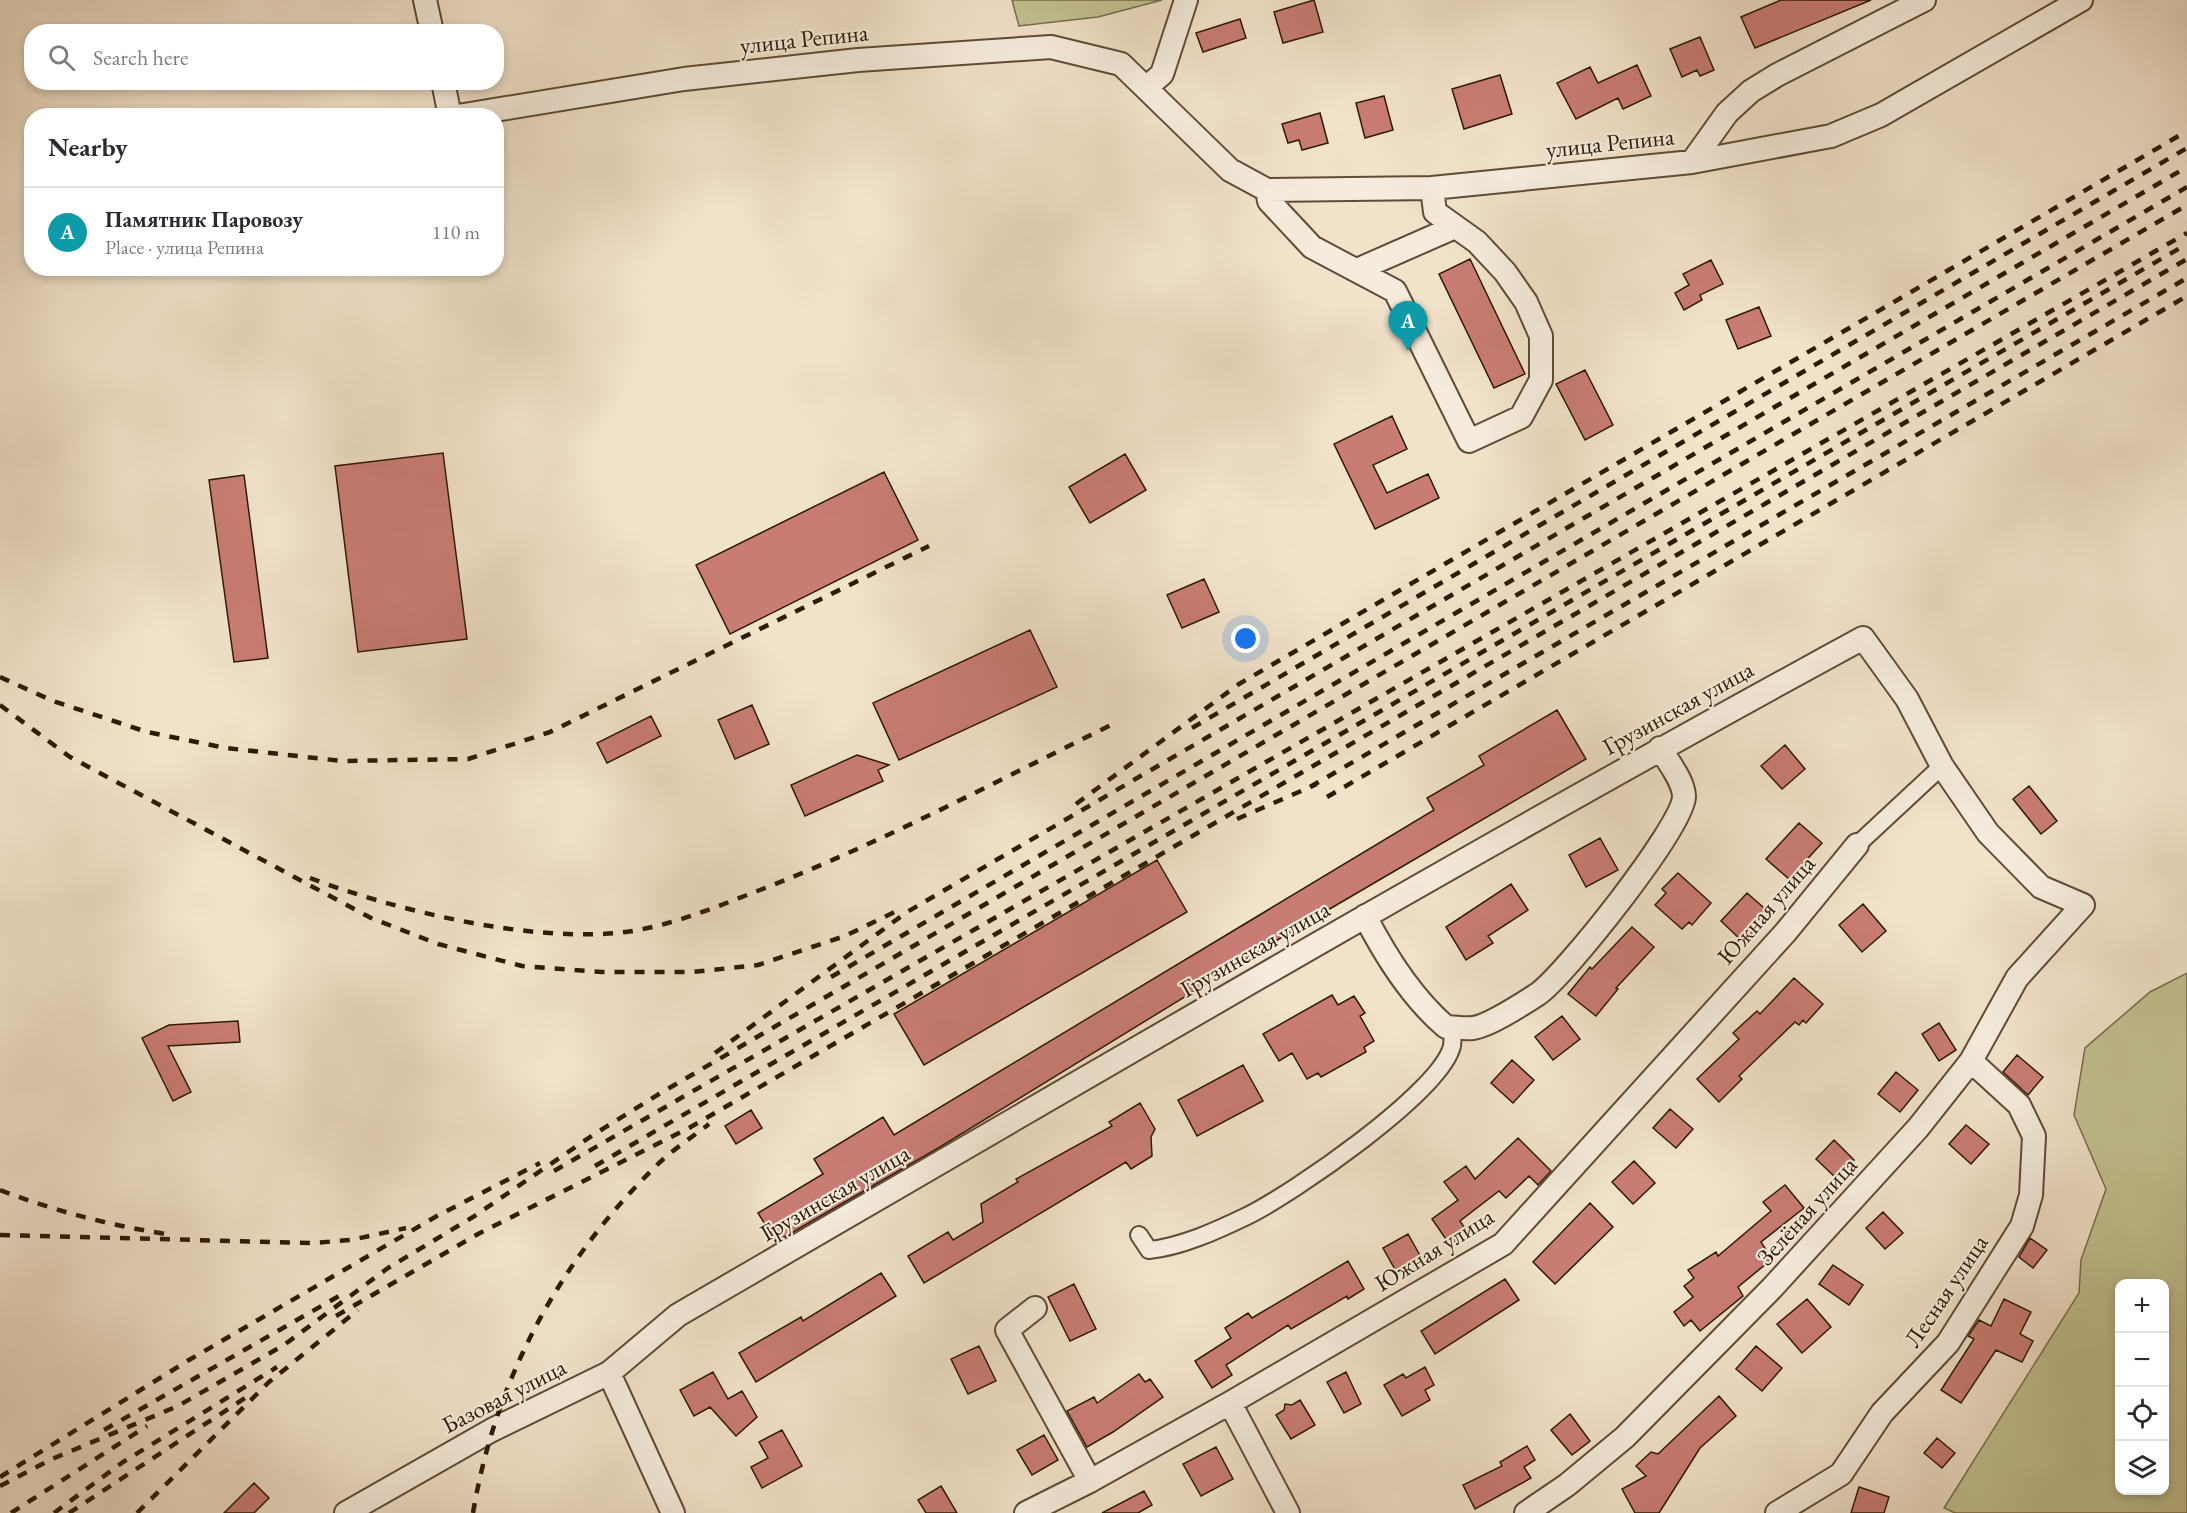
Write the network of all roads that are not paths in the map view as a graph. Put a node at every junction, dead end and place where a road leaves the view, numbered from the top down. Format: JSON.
{"nodes":[{"id":1,"x":425,"y":0,"type":"edge"},
{"id":2,"x":1186,"y":0,"type":"edge"},
{"id":3,"x":1924,"y":0,"type":"edge"},
{"id":4,"x":2081,"y":0,"type":"edge"},
{"id":5,"x":430,"y":24,"type":"edge"},
{"id":6,"x":1146,"y":88,"type":"junction"},
{"id":7,"x":445,"y":90,"type":"edge"},
{"id":8,"x":448,"y":108,"type":"edge"},
{"id":9,"x":504,"y":108,"type":"edge"},
{"id":10,"x":1692,"y":162,"type":"junction"},
{"id":11,"x":1432,"y":188,"type":"junction"},
{"id":12,"x":1267,"y":190,"type":"junction"},
{"id":13,"x":1455,"y":227,"type":"junction"},
{"id":14,"x":1357,"y":270,"type":"junction"},
{"id":15,"x":1660,"y":748,"type":"junction"},
{"id":16,"x":1942,"y":766,"type":"junction"},
{"id":17,"x":1857,"y":845,"type":"joint"},
{"id":18,"x":1365,"y":916,"type":"junction"},
{"id":19,"x":1453,"y":1027,"type":"junction"},
{"id":20,"x":1971,"y":1061,"type":"junction"},
{"id":21,"x":1139,"y":1235,"type":"dead end"},
{"id":22,"x":1035,"y":1308,"type":"dead end"},
{"id":23,"x":678,"y":1315,"type":"joint"},
{"id":24,"x":609,"y":1373,"type":"junction"},
{"id":25,"x":1230,"y":1403,"type":"junction"},
{"id":26,"x":1090,"y":1481,"type":"junction"},
{"id":27,"x":346,"y":1513,"type":"edge"},
{"id":28,"x":673,"y":1513,"type":"edge"},
{"id":29,"x":1026,"y":1513,"type":"edge"},
{"id":30,"x":1288,"y":1513,"type":"edge"},
{"id":31,"x":1526,"y":1513,"type":"edge"},
{"id":32,"x":1777,"y":1513,"type":"edge"}],
"edges":[{"from":1,"to":5,"type":"street"},
{"from":2,"to":6,"type":"street"},
{"from":3,"to":10,"type":"street"},
{"from":4,"to":10,"type":"street","name":"улица Репина"},
{"from":6,"to":9,"type":"street","name":"улица Репина"},
{"from":6,"to":12,"type":"street","name":"улица Репина"},
{"from":7,"to":8,"type":"street"},
{"from":10,"to":11,"type":"street","name":"улица Репина"},
{"from":11,"to":12,"type":"street","name":"улица Репина"},
{"from":11,"to":13,"type":"street"},
{"from":12,"to":14,"type":"street"},
{"from":13,"to":14,"type":"street"},
{"from":13,"to":14,"type":"street"},
{"from":15,"to":16,"type":"street","name":"Грузинская улица"},
{"from":15,"to":18,"type":"street","name":"Грузинская улица"},
{"from":15,"to":19,"type":"street"},
{"from":16,"to":17,"type":"street"},
{"from":16,"to":20,"type":"street","name":"Зелёная улица"},
{"from":17,"to":25,"type":"street","name":"Южная улица"},
{"from":18,"to":19,"type":"street"},
{"from":18,"to":23,"type":"street","name":"Грузинская улица"},
{"from":19,"to":21,"type":"street"},
{"from":20,"to":31,"type":"street","name":"Зелёная улица"},
{"from":20,"to":32,"type":"street","name":"Лесная улица"},
{"from":22,"to":26,"type":"street"},
{"from":23,"to":24,"type":"street","name":"Базовая улица"},
{"from":24,"to":27,"type":"street","name":"Базовая улица"},
{"from":24,"to":28,"type":"street"},
{"from":25,"to":26,"type":"street","name":"Южная улица"},
{"from":25,"to":30,"type":"street"},
{"from":26,"to":29,"type":"street","name":"Южная улица"}]}
